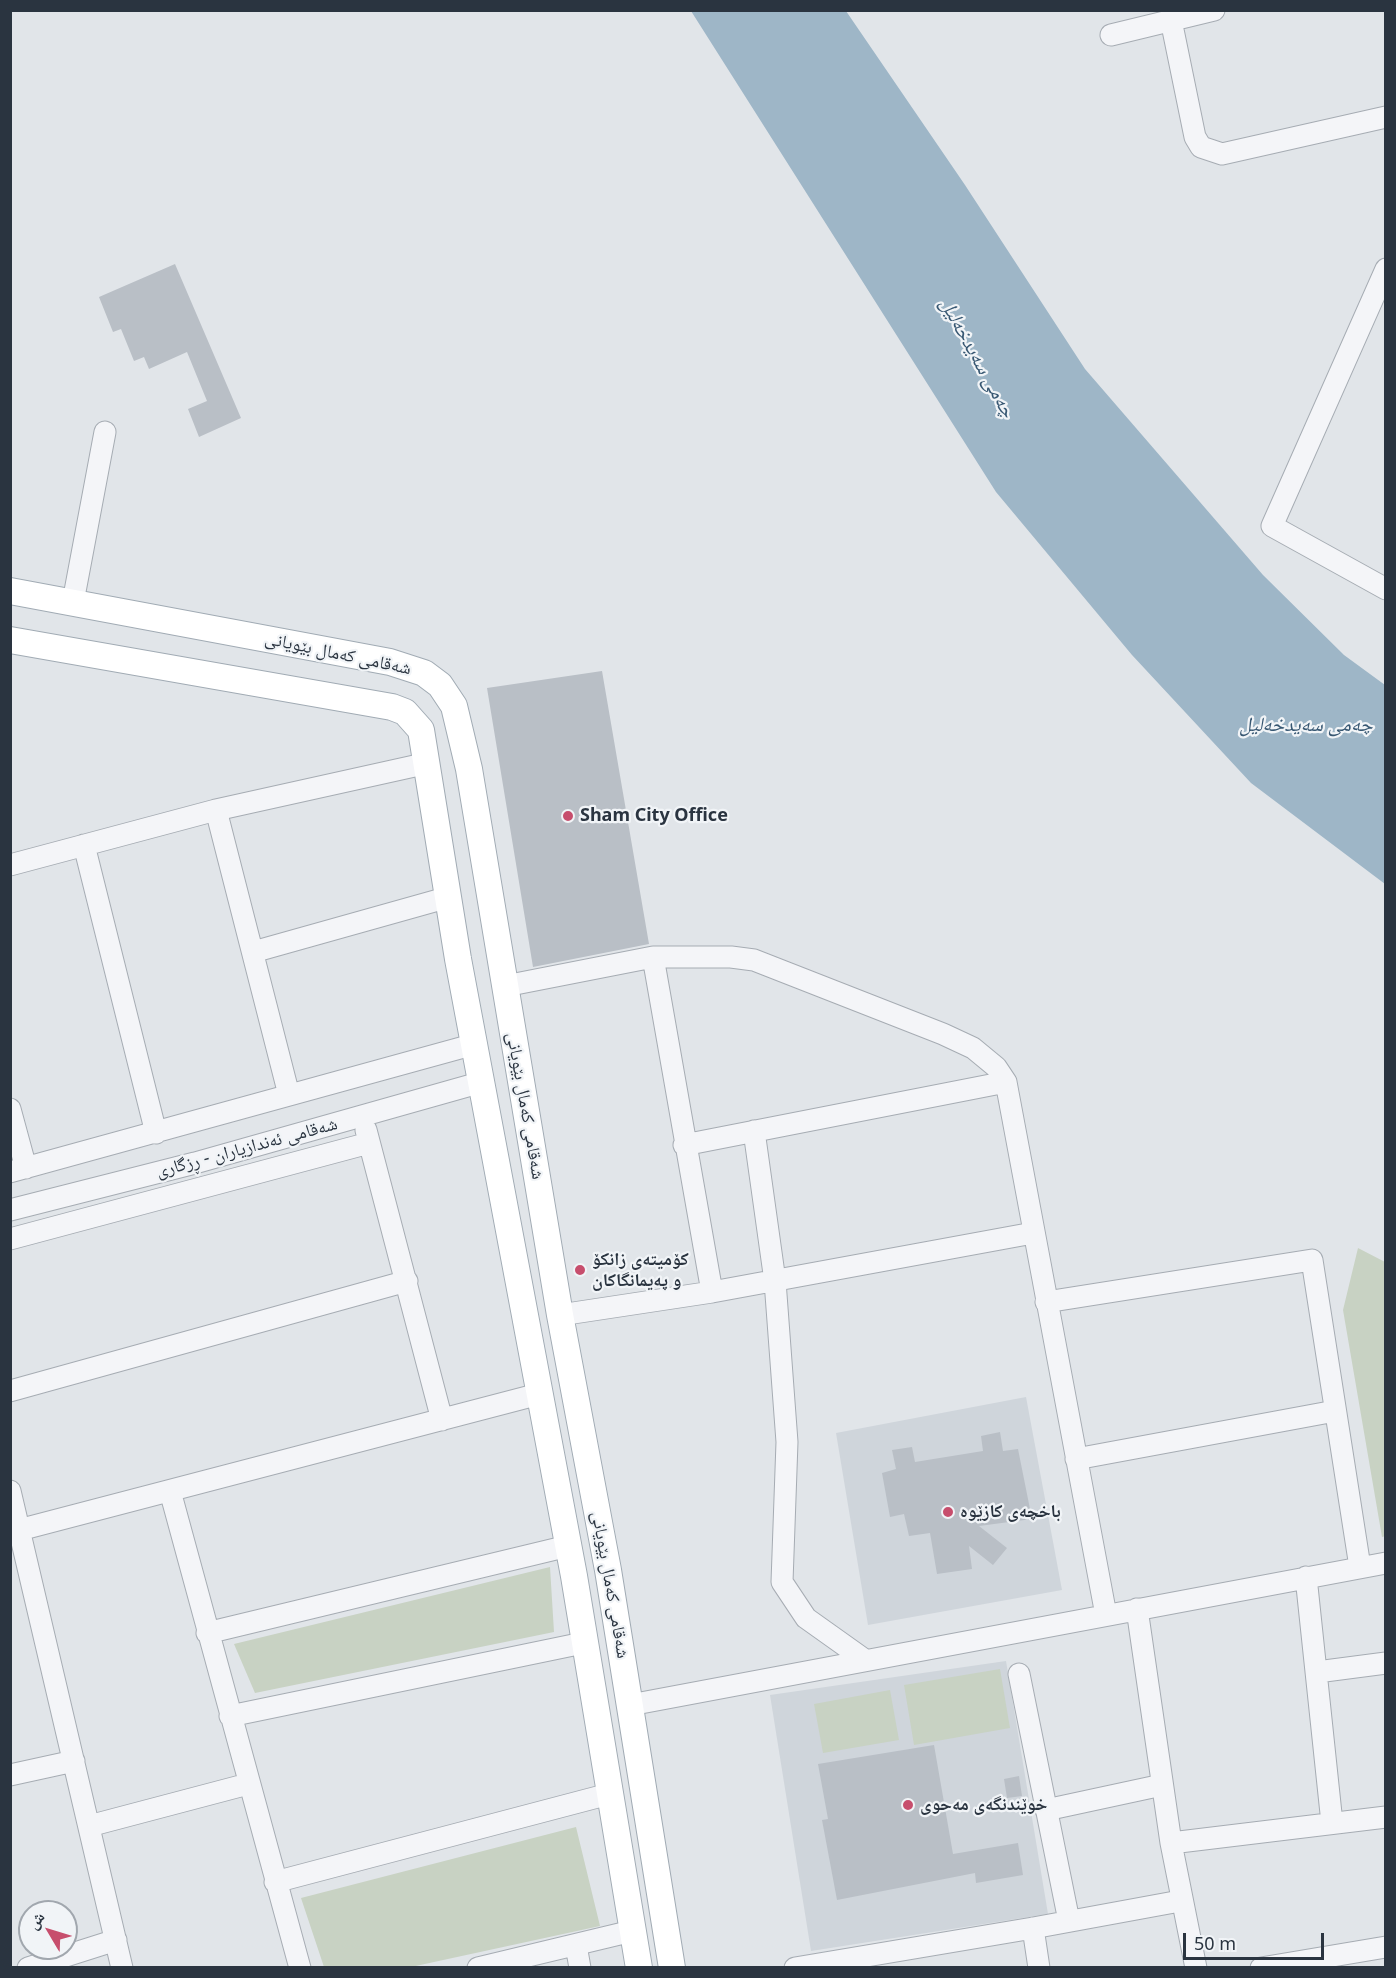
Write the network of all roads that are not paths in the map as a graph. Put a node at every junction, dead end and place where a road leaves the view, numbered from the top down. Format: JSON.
{"nodes":[{"id":1,"x":1214,"y":10,"type":"edge"},
{"id":2,"x":1171,"y":20,"type":"junction"},
{"id":3,"x":1111,"y":34,"type":"dead end"},
{"id":4,"x":1386,"y":117,"type":"edge"},
{"id":5,"x":1386,"y":269,"type":"edge"},
{"id":6,"x":105,"y":432,"type":"dead end"},
{"id":7,"x":1386,"y":590,"type":"edge"},
{"id":8,"x":10,"y":591,"type":"edge"},
{"id":9,"x":73,"y":602,"type":"junction"},
{"id":10,"x":10,"y":640,"type":"edge"},
{"id":11,"x":428,"y":763,"type":"junction"},
{"id":12,"x":216,"y":810,"type":"junction"},
{"id":13,"x":84,"y":845,"type":"junction"},
{"id":14,"x":10,"y":865,"type":"edge"},
{"id":15,"x":449,"y":897,"type":"junction"},
{"id":16,"x":499,"y":951,"type":"junction"},
{"id":17,"x":253,"y":952,"type":"junction"},
{"id":18,"x":653,"y":957,"type":"junction"},
{"id":19,"x":458,"y":960,"type":"junction"},
{"id":20,"x":505,"y":986,"type":"junction"},
{"id":21,"x":475,"y":1044,"type":"junction"},
{"id":22,"x":482,"y":1082,"type":"junction"},
{"id":23,"x":1006,"y":1082,"type":"junction"},
{"id":24,"x":289,"y":1095,"type":"junction"},
{"id":25,"x":10,"y":1109,"type":"edge"},
{"id":26,"x":362,"y":1116,"type":"junction"},
{"id":27,"x":754,"y":1131,"type":"junction"},
{"id":28,"x":156,"y":1133,"type":"junction"},
{"id":29,"x":369,"y":1143,"type":"junction"},
{"id":30,"x":684,"y":1145,"type":"junction"},
{"id":31,"x":19,"y":1170,"type":"edge"},
{"id":32,"x":10,"y":1210,"type":"edge"},
{"id":33,"x":1033,"y":1233,"type":"junction"},
{"id":34,"x":10,"y":1239,"type":"edge"},
{"id":35,"x":407,"y":1281,"type":"junction"},
{"id":36,"x":775,"y":1281,"type":"junction"},
{"id":37,"x":712,"y":1292,"type":"junction"},
{"id":38,"x":1046,"y":1302,"type":"junction"},
{"id":39,"x":560,"y":1315,"type":"junction"},
{"id":40,"x":10,"y":1391,"type":"edge"},
{"id":41,"x":539,"y":1394,"type":"junction"},
{"id":42,"x":1335,"y":1412,"type":"junction"},
{"id":43,"x":442,"y":1420,"type":"junction"},
{"id":44,"x":1076,"y":1458,"type":"junction"},
{"id":45,"x":10,"y":1491,"type":"edge"},
{"id":46,"x":170,"y":1491,"type":"junction"},
{"id":47,"x":20,"y":1530,"type":"junction"},
{"id":48,"x":568,"y":1546,"type":"junction"},
{"id":49,"x":1386,"y":1563,"type":"edge"},
{"id":50,"x":1360,"y":1567,"type":"junction"},
{"id":51,"x":608,"y":1570,"type":"junction"},
{"id":52,"x":574,"y":1576,"type":"junction"},
{"id":53,"x":1306,"y":1577,"type":"junction"},
{"id":54,"x":1137,"y":1610,"type":"junction"},
{"id":55,"x":1106,"y":1615,"type":"junction"},
{"id":56,"x":207,"y":1633,"type":"junction"},
{"id":57,"x":583,"y":1643,"type":"junction"},
{"id":58,"x":865,"y":1660,"type":"junction"},
{"id":59,"x":1386,"y":1663,"type":"edge"},
{"id":60,"x":1317,"y":1672,"type":"junction"},
{"id":61,"x":1019,"y":1674,"type":"dead end"},
{"id":62,"x":630,"y":1706,"type":"junction"},
{"id":63,"x":230,"y":1716,"type":"junction"},
{"id":64,"x":74,"y":1761,"type":"junction"},
{"id":65,"x":10,"y":1775,"type":"edge"},
{"id":66,"x":248,"y":1784,"type":"junction"},
{"id":67,"x":1162,"y":1785,"type":"junction"},
{"id":68,"x":609,"y":1794,"type":"junction"},
{"id":69,"x":1046,"y":1810,"type":"junction"},
{"id":70,"x":1386,"y":1816,"type":"edge"},
{"id":71,"x":1332,"y":1823,"type":"junction"},
{"id":72,"x":89,"y":1826,"type":"junction"},
{"id":73,"x":1171,"y":1843,"type":"junction"},
{"id":74,"x":275,"y":1882,"type":"junction"},
{"id":75,"x":1180,"y":1900,"type":"junction"},
{"id":76,"x":1069,"y":1922,"type":"junction"},
{"id":77,"x":1033,"y":1928,"type":"junction"},
{"id":78,"x":632,"y":1932,"type":"junction"},
{"id":79,"x":116,"y":1940,"type":"junction"},
{"id":80,"x":576,"y":1945,"type":"junction"},
{"id":81,"x":1386,"y":1947,"type":"edge"},
{"id":82,"x":893,"y":1960,"type":"edge"},
{"id":83,"x":28,"y":1968,"type":"edge"},
{"id":84,"x":122,"y":1968,"type":"edge"},
{"id":85,"x":300,"y":1968,"type":"edge"},
{"id":86,"x":478,"y":1968,"type":"edge"},
{"id":87,"x":580,"y":1968,"type":"edge"},
{"id":88,"x":639,"y":1968,"type":"edge"},
{"id":89,"x":672,"y":1968,"type":"edge"},
{"id":90,"x":795,"y":1968,"type":"edge"},
{"id":91,"x":1039,"y":1968,"type":"edge"},
{"id":92,"x":1196,"y":1968,"type":"edge"},
{"id":93,"x":1262,"y":1968,"type":"edge"}],
"edges":[{"from":1,"to":2,"type":"street"},
{"from":2,"to":3,"type":"street"},
{"from":2,"to":4,"type":"street"},
{"from":5,"to":7,"type":"street"},
{"from":6,"to":9,"type":"street"},
{"from":8,"to":9,"type":"main road","name":"شەقامی کەمال بێویانی"},
{"from":9,"to":16,"type":"main road","name":"شەقامی کەمال بێویانی"},
{"from":10,"to":11,"type":"main road","name":"شەقامی کەمال بێویانی"},
{"from":11,"to":12,"type":"street"},
{"from":11,"to":15,"type":"main road","name":"شەقامی کەمال بێویانی"},
{"from":12,"to":13,"type":"street"},
{"from":12,"to":17,"type":"street"},
{"from":13,"to":14,"type":"street"},
{"from":13,"to":28,"type":"street"},
{"from":15,"to":17,"type":"street"},
{"from":15,"to":19,"type":"main road","name":"شەقامی کەمال بێویانی"},
{"from":16,"to":19,"type":"main road"},
{"from":16,"to":20,"type":"main road","name":"شەقامی کەمال بێویانی"},
{"from":17,"to":24,"type":"street"},
{"from":18,"to":20,"type":"street"},
{"from":18,"to":23,"type":"street"},
{"from":18,"to":30,"type":"street"},
{"from":19,"to":21,"type":"main road","name":"شەقامی کەمال بێویانی"},
{"from":20,"to":39,"type":"main road","name":"شەقامی کەمال بێویانی"},
{"from":21,"to":22,"type":"main road","name":"شەقامی کەمال بێویانی"},
{"from":21,"to":24,"type":"street"},
{"from":22,"to":26,"type":"street","name":"شەقامی ئەندازیاران - ڕزگاری"},
{"from":22,"to":41,"type":"main road","name":"شەقامی کەمال بێویانی"},
{"from":23,"to":27,"type":"street"},
{"from":23,"to":33,"type":"street"},
{"from":24,"to":28,"type":"street"},
{"from":25,"to":31,"type":"street"},
{"from":26,"to":29,"type":"street"},
{"from":26,"to":32,"type":"street","name":"شەقامی ئەندازیاران - ڕزگاری"},
{"from":27,"to":30,"type":"street"},
{"from":27,"to":36,"type":"street"},
{"from":28,"to":31,"type":"street"},
{"from":29,"to":34,"type":"street"},
{"from":29,"to":35,"type":"street"},
{"from":30,"to":37,"type":"street"},
{"from":33,"to":36,"type":"street"},
{"from":33,"to":38,"type":"street"},
{"from":35,"to":40,"type":"street"},
{"from":35,"to":43,"type":"street"},
{"from":36,"to":37,"type":"street"},
{"from":36,"to":58,"type":"street"},
{"from":37,"to":39,"type":"street"},
{"from":38,"to":42,"type":"street"},
{"from":38,"to":44,"type":"street"},
{"from":39,"to":51,"type":"main road","name":"شەقامی کەمال بێویانی"},
{"from":41,"to":43,"type":"street"},
{"from":41,"to":48,"type":"main road","name":"شەقامی کەمال بێویانی"},
{"from":42,"to":44,"type":"street"},
{"from":42,"to":50,"type":"street"},
{"from":43,"to":46,"type":"street"},
{"from":44,"to":55,"type":"street"},
{"from":45,"to":47,"type":"street"},
{"from":46,"to":47,"type":"street"},
{"from":46,"to":56,"type":"street"},
{"from":47,"to":64,"type":"street"},
{"from":48,"to":52,"type":"main road","name":"شەقامی کەمال بێویانی"},
{"from":48,"to":56,"type":"street"},
{"from":49,"to":50,"type":"street"},
{"from":50,"to":53,"type":"street"},
{"from":51,"to":52,"type":"main road"},
{"from":51,"to":62,"type":"main road","name":"شەقامی کەمال بێویانی"},
{"from":52,"to":57,"type":"main road","name":"شەقامی کەمال بێویانی"},
{"from":53,"to":54,"type":"street"},
{"from":53,"to":60,"type":"street"},
{"from":54,"to":55,"type":"street"},
{"from":54,"to":67,"type":"street"},
{"from":55,"to":58,"type":"street"},
{"from":56,"to":63,"type":"street"},
{"from":57,"to":63,"type":"street"},
{"from":57,"to":68,"type":"main road","name":"شەقامی کەمال بێویانی"},
{"from":58,"to":62,"type":"street"},
{"from":59,"to":60,"type":"street"},
{"from":60,"to":71,"type":"street"},
{"from":61,"to":69,"type":"street"},
{"from":62,"to":89,"type":"main road","name":"شەقامی کەمال بێویانی"},
{"from":63,"to":66,"type":"street"},
{"from":64,"to":65,"type":"street"},
{"from":64,"to":72,"type":"street"},
{"from":66,"to":72,"type":"street"},
{"from":66,"to":74,"type":"street"},
{"from":67,"to":69,"type":"street"},
{"from":67,"to":73,"type":"street"},
{"from":68,"to":74,"type":"street"},
{"from":68,"to":78,"type":"main road","name":"شەقامی کەمال بێویانی"},
{"from":69,"to":76,"type":"street"},
{"from":70,"to":71,"type":"street"},
{"from":71,"to":73,"type":"street"},
{"from":72,"to":79,"type":"street"},
{"from":73,"to":75,"type":"street"},
{"from":74,"to":85,"type":"street"},
{"from":75,"to":76,"type":"street"},
{"from":75,"to":92,"type":"street"},
{"from":76,"to":77,"type":"street"},
{"from":77,"to":82,"type":"street"},
{"from":77,"to":91,"type":"street"},
{"from":78,"to":80,"type":"street"},
{"from":78,"to":88,"type":"main road","name":"شەقامی کەمال بێویانی"},
{"from":79,"to":83,"type":"street"},
{"from":79,"to":84,"type":"street"},
{"from":80,"to":86,"type":"street"},
{"from":80,"to":87,"type":"street"},
{"from":81,"to":93,"type":"street"},
{"from":82,"to":90,"type":"street"}]}
